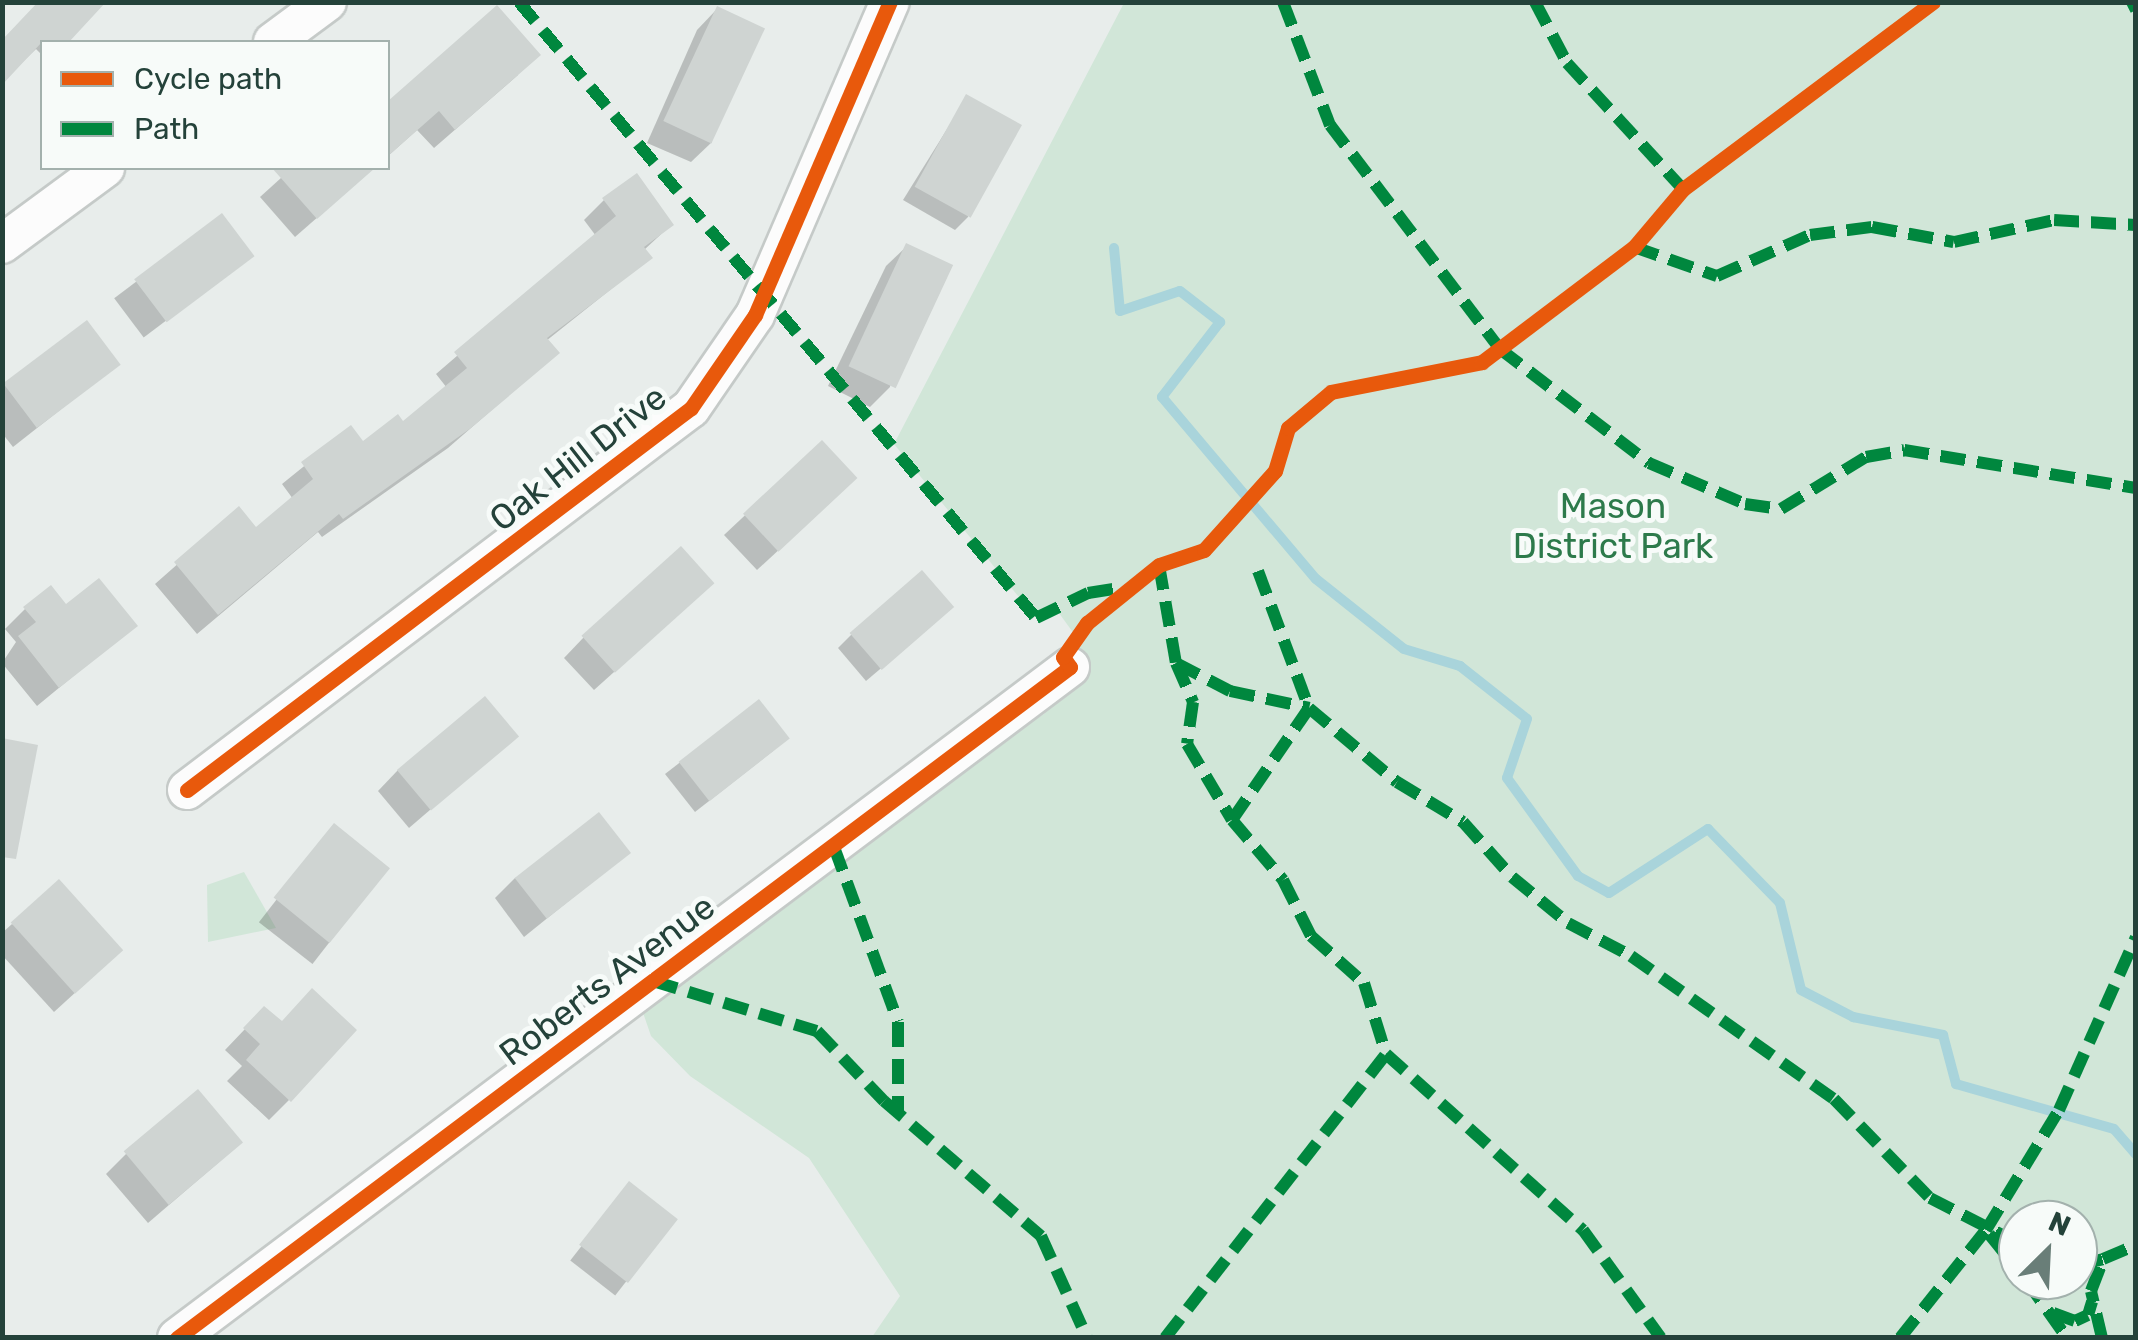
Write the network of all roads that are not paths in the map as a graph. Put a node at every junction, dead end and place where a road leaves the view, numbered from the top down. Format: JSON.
{"nodes":[{"id":1,"x":327,"y":2,"type":"edge"},
{"id":2,"x":890,"y":2,"type":"edge"},
{"id":3,"x":276,"y":40,"type":"edge"},
{"id":4,"x":102,"y":170,"type":"edge"},
{"id":5,"x":2,"y":244,"type":"edge"},
{"id":6,"x":1070,"y":667,"type":"dead end"},
{"id":7,"x":187,"y":790,"type":"dead end"},
{"id":8,"x":177,"y":1338,"type":"edge"}],
"edges":[{"from":1,"to":3,"type":"street"},
{"from":2,"to":7,"type":"street","name":"Oak Hill Drive"},
{"from":4,"to":5,"type":"street"},
{"from":6,"to":8,"type":"street","name":"Roberts Avenue"}]}
